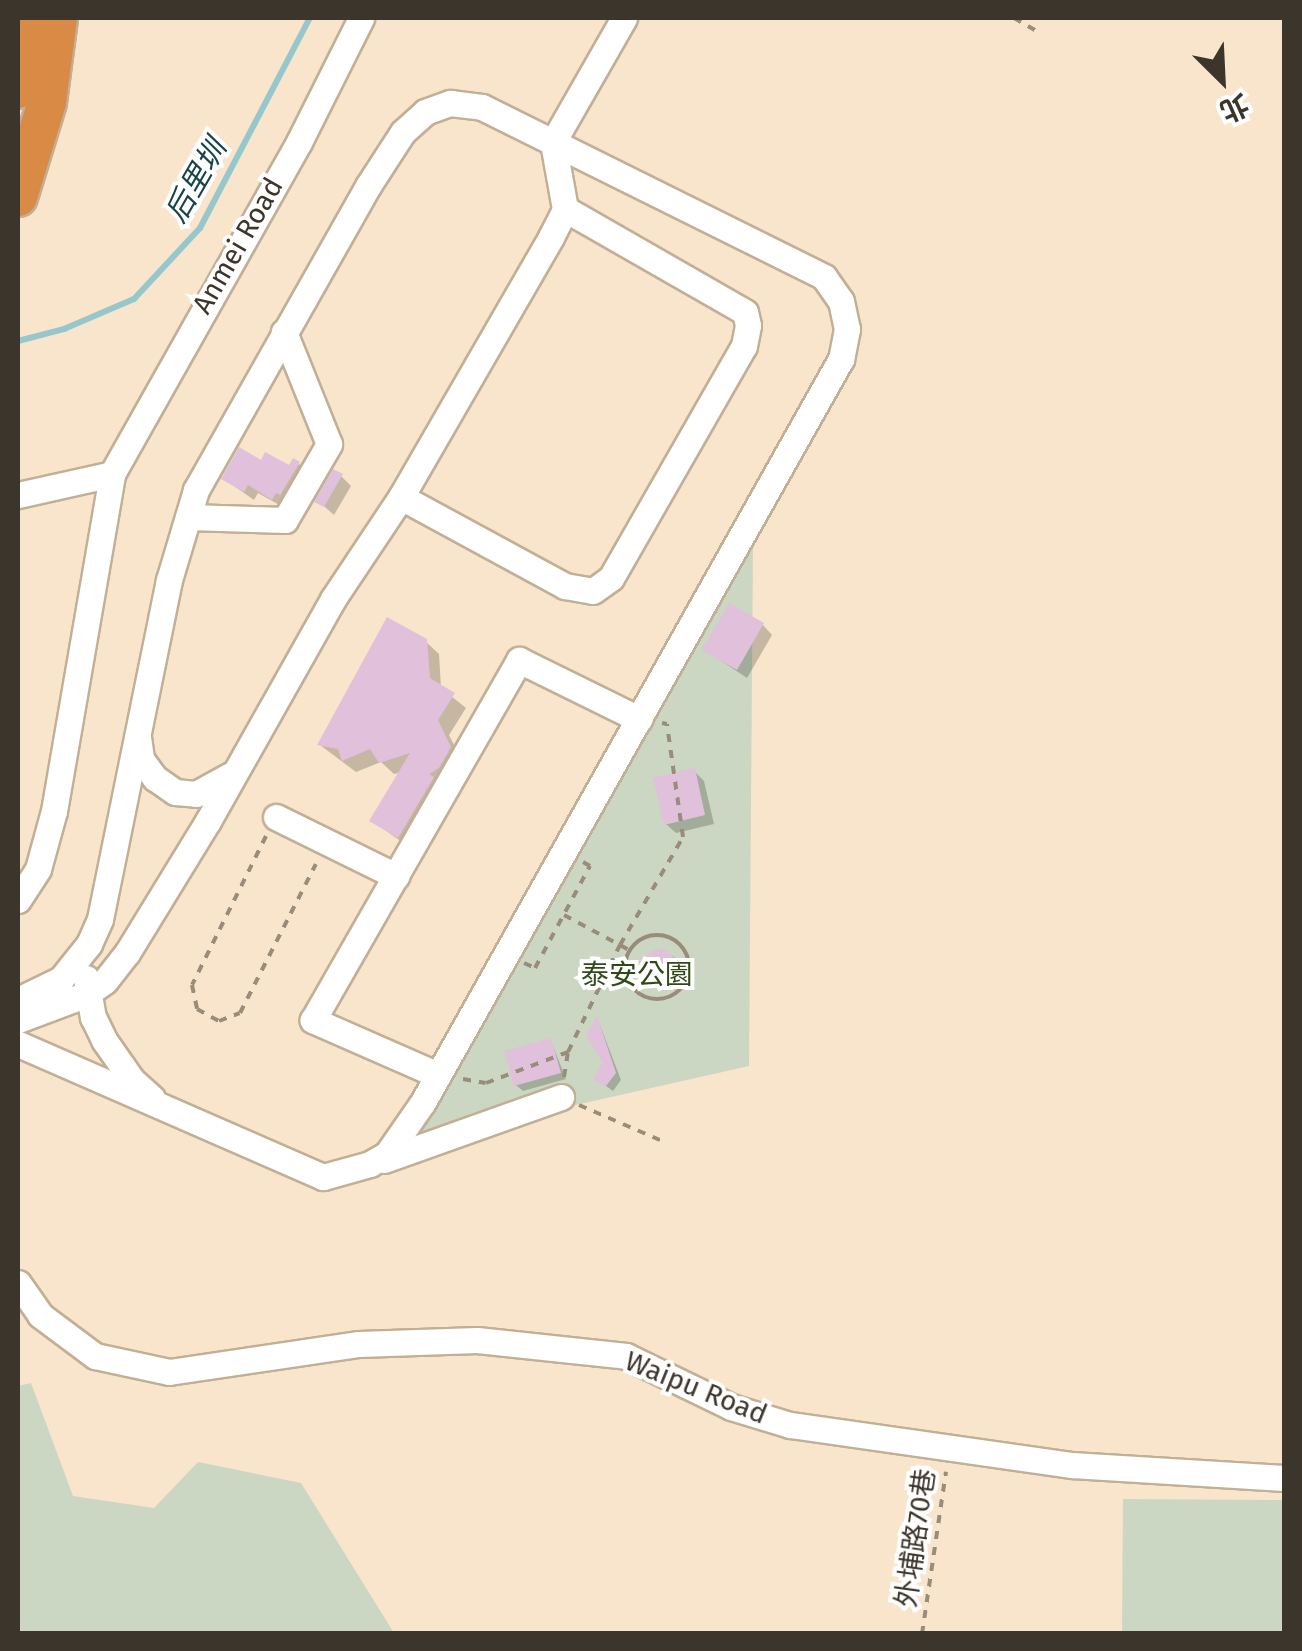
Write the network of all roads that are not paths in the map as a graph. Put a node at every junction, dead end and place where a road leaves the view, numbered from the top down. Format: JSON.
{"nodes":[{"id":1,"x":22,"y":18,"type":"edge"},
{"id":2,"x":58,"y":18,"type":"edge"},
{"id":3,"x":362,"y":18,"type":"edge"},
{"id":4,"x":624,"y":18,"type":"edge"},
{"id":5,"x":18,"y":89,"type":"edge"},
{"id":6,"x":553,"y":142,"type":"junction"},
{"id":7,"x":18,"y":197,"type":"edge"},
{"id":8,"x":565,"y":209,"type":"junction"},
{"id":9,"x":284,"y":332,"type":"junction"},
{"id":10,"x":112,"y":474,"type":"junction"},
{"id":11,"x":18,"y":495,"type":"edge"},
{"id":12,"x":401,"y":497,"type":"junction"},
{"id":13,"x":188,"y":516,"type":"junction"},
{"id":14,"x":640,"y":718,"type":"junction"},
{"id":15,"x":138,"y":737,"type":"junction"},
{"id":16,"x":236,"y":769,"type":"junction"},
{"id":17,"x":276,"y":817,"type":"road end"},
{"id":18,"x":396,"y":876,"type":"junction"},
{"id":19,"x":18,"y":900,"type":"edge"},
{"id":20,"x":89,"y":944,"type":"junction"},
{"id":21,"x":88,"y":994,"type":"junction"},
{"id":22,"x":18,"y":1000,"type":"edge"},
{"id":23,"x":18,"y":1020,"type":"edge"},
{"id":24,"x":18,"y":1044,"type":"edge"},
{"id":25,"x":438,"y":1075,"type":"junction"},
{"id":26,"x":561,"y":1097,"type":"road end"},
{"id":27,"x":161,"y":1106,"type":"junction"},
{"id":28,"x":370,"y":1164,"type":"junction"},
{"id":29,"x":18,"y":1284,"type":"edge"},
{"id":30,"x":1284,"y":1478,"type":"edge"}],
"edges":[{"from":1,"to":5,"type":"highway"},
{"from":2,"to":7,"type":"highway"},
{"from":3,"to":10,"type":"street","name":"Anmei Road"},
{"from":4,"to":6,"type":"street"},
{"from":6,"to":8,"type":"street"},
{"from":6,"to":9,"type":"street"},
{"from":6,"to":14,"type":"street"},
{"from":8,"to":12,"type":"street"},
{"from":8,"to":12,"type":"street"},
{"from":9,"to":13,"type":"street"},
{"from":9,"to":13,"type":"street"},
{"from":10,"to":11,"type":"street"},
{"from":10,"to":19,"type":"street","name":"Anmei Road"},
{"from":12,"to":16,"type":"street"},
{"from":13,"to":15,"type":"street"},
{"from":14,"to":18,"type":"street"},
{"from":14,"to":25,"type":"street"},
{"from":15,"to":16,"type":"street"},
{"from":15,"to":20,"type":"street"},
{"from":16,"to":21,"type":"street"},
{"from":17,"to":18,"type":"street"},
{"from":18,"to":25,"type":"street"},
{"from":20,"to":21,"type":"street"},
{"from":20,"to":22,"type":"street"},
{"from":21,"to":23,"type":"street"},
{"from":21,"to":27,"type":"street"},
{"from":24,"to":27,"type":"street"},
{"from":25,"to":28,"type":"street"},
{"from":26,"to":28,"type":"street"},
{"from":27,"to":28,"type":"street"},
{"from":29,"to":30,"type":"street","name":"Waipu Road"}]}
